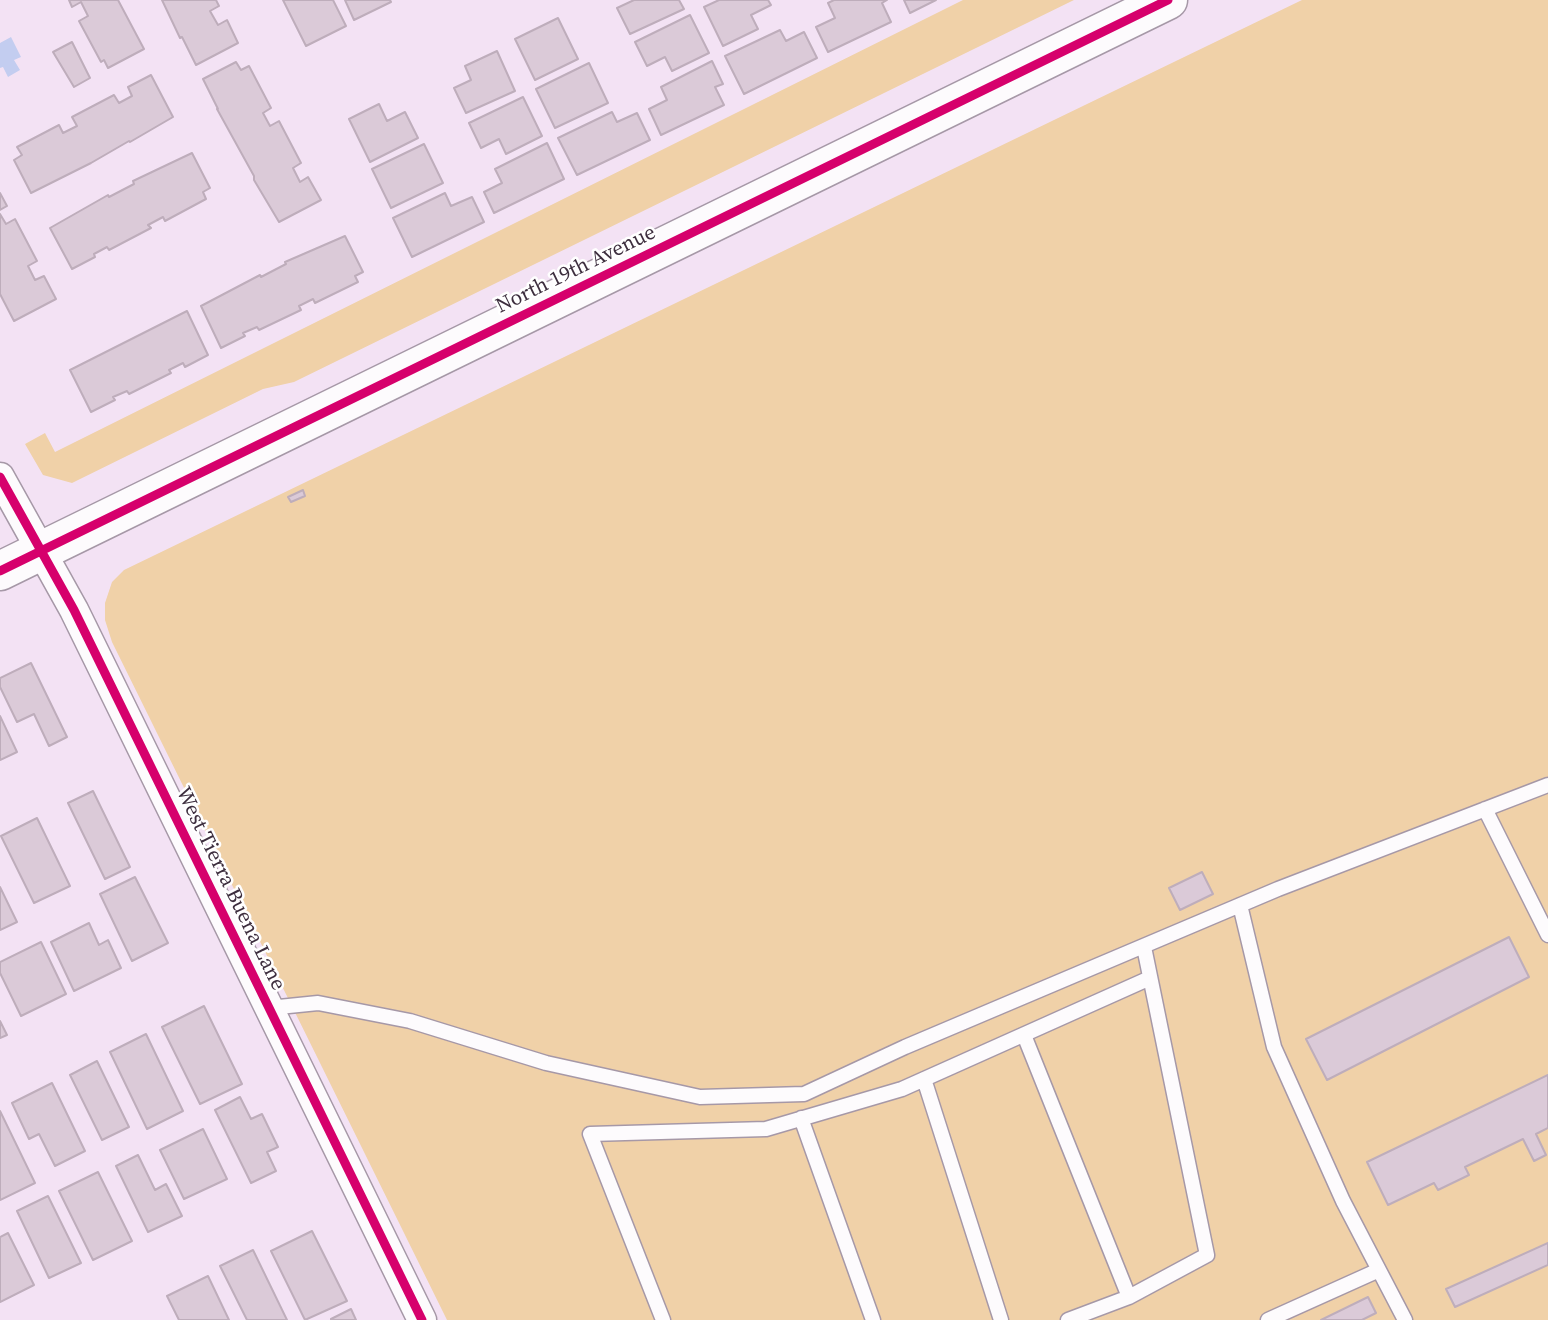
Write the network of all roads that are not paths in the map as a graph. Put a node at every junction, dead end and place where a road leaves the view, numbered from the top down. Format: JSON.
{"nodes":[{"id":1,"x":1168,"y":0,"type":"edge"},
{"id":2,"x":0,"y":477,"type":"edge"},
{"id":3,"x":41,"y":551,"type":"junction"},
{"id":4,"x":0,"y":571,"type":"edge"},
{"id":5,"x":1548,"y":785,"type":"edge"},
{"id":6,"x":1485,"y":810,"type":"junction"},
{"id":7,"x":1240,"y":905,"type":"junction"},
{"id":8,"x":1548,"y":935,"type":"edge"},
{"id":9,"x":1144,"y":947,"type":"junction"},
{"id":10,"x":1150,"y":978,"type":"junction"},
{"id":11,"x":269,"y":1008,"type":"junction"},
{"id":12,"x":1024,"y":1035,"type":"junction"},
{"id":13,"x":924,"y":1079,"type":"junction"},
{"id":14,"x":801,"y":1118,"type":"junction"},
{"id":15,"x":1379,"y":1270,"type":"junction"},
{"id":16,"x":1129,"y":1297,"type":"junction"},
{"id":17,"x":422,"y":1320,"type":"edge"},
{"id":18,"x":663,"y":1320,"type":"edge"},
{"id":19,"x":873,"y":1320,"type":"edge"},
{"id":20,"x":1002,"y":1320,"type":"edge"},
{"id":21,"x":1068,"y":1320,"type":"edge"},
{"id":22,"x":1268,"y":1320,"type":"edge"},
{"id":23,"x":1405,"y":1320,"type":"edge"}],
"edges":[{"from":1,"to":3,"type":"main road","name":"North 19th Avenue"},
{"from":2,"to":3,"type":"street","name":"West Tierra Buena Lane"},
{"from":3,"to":4,"type":"main road","name":"North 19th Avenue"},
{"from":3,"to":11,"type":"street","name":"West Tierra Buena Lane"},
{"from":5,"to":6,"type":"lane"},
{"from":6,"to":7,"type":"lane"},
{"from":6,"to":8,"type":"lane"},
{"from":7,"to":9,"type":"lane"},
{"from":7,"to":15,"type":"lane"},
{"from":9,"to":10,"type":"lane"},
{"from":9,"to":11,"type":"lane"},
{"from":10,"to":12,"type":"lane"},
{"from":10,"to":16,"type":"lane"},
{"from":11,"to":17,"type":"street","name":"West Tierra Buena Lane"},
{"from":12,"to":13,"type":"lane"},
{"from":12,"to":16,"type":"lane"},
{"from":13,"to":14,"type":"lane"},
{"from":13,"to":20,"type":"lane"},
{"from":14,"to":18,"type":"lane"},
{"from":14,"to":19,"type":"lane"},
{"from":15,"to":22,"type":"lane"},
{"from":15,"to":23,"type":"lane"},
{"from":16,"to":21,"type":"lane"}]}
